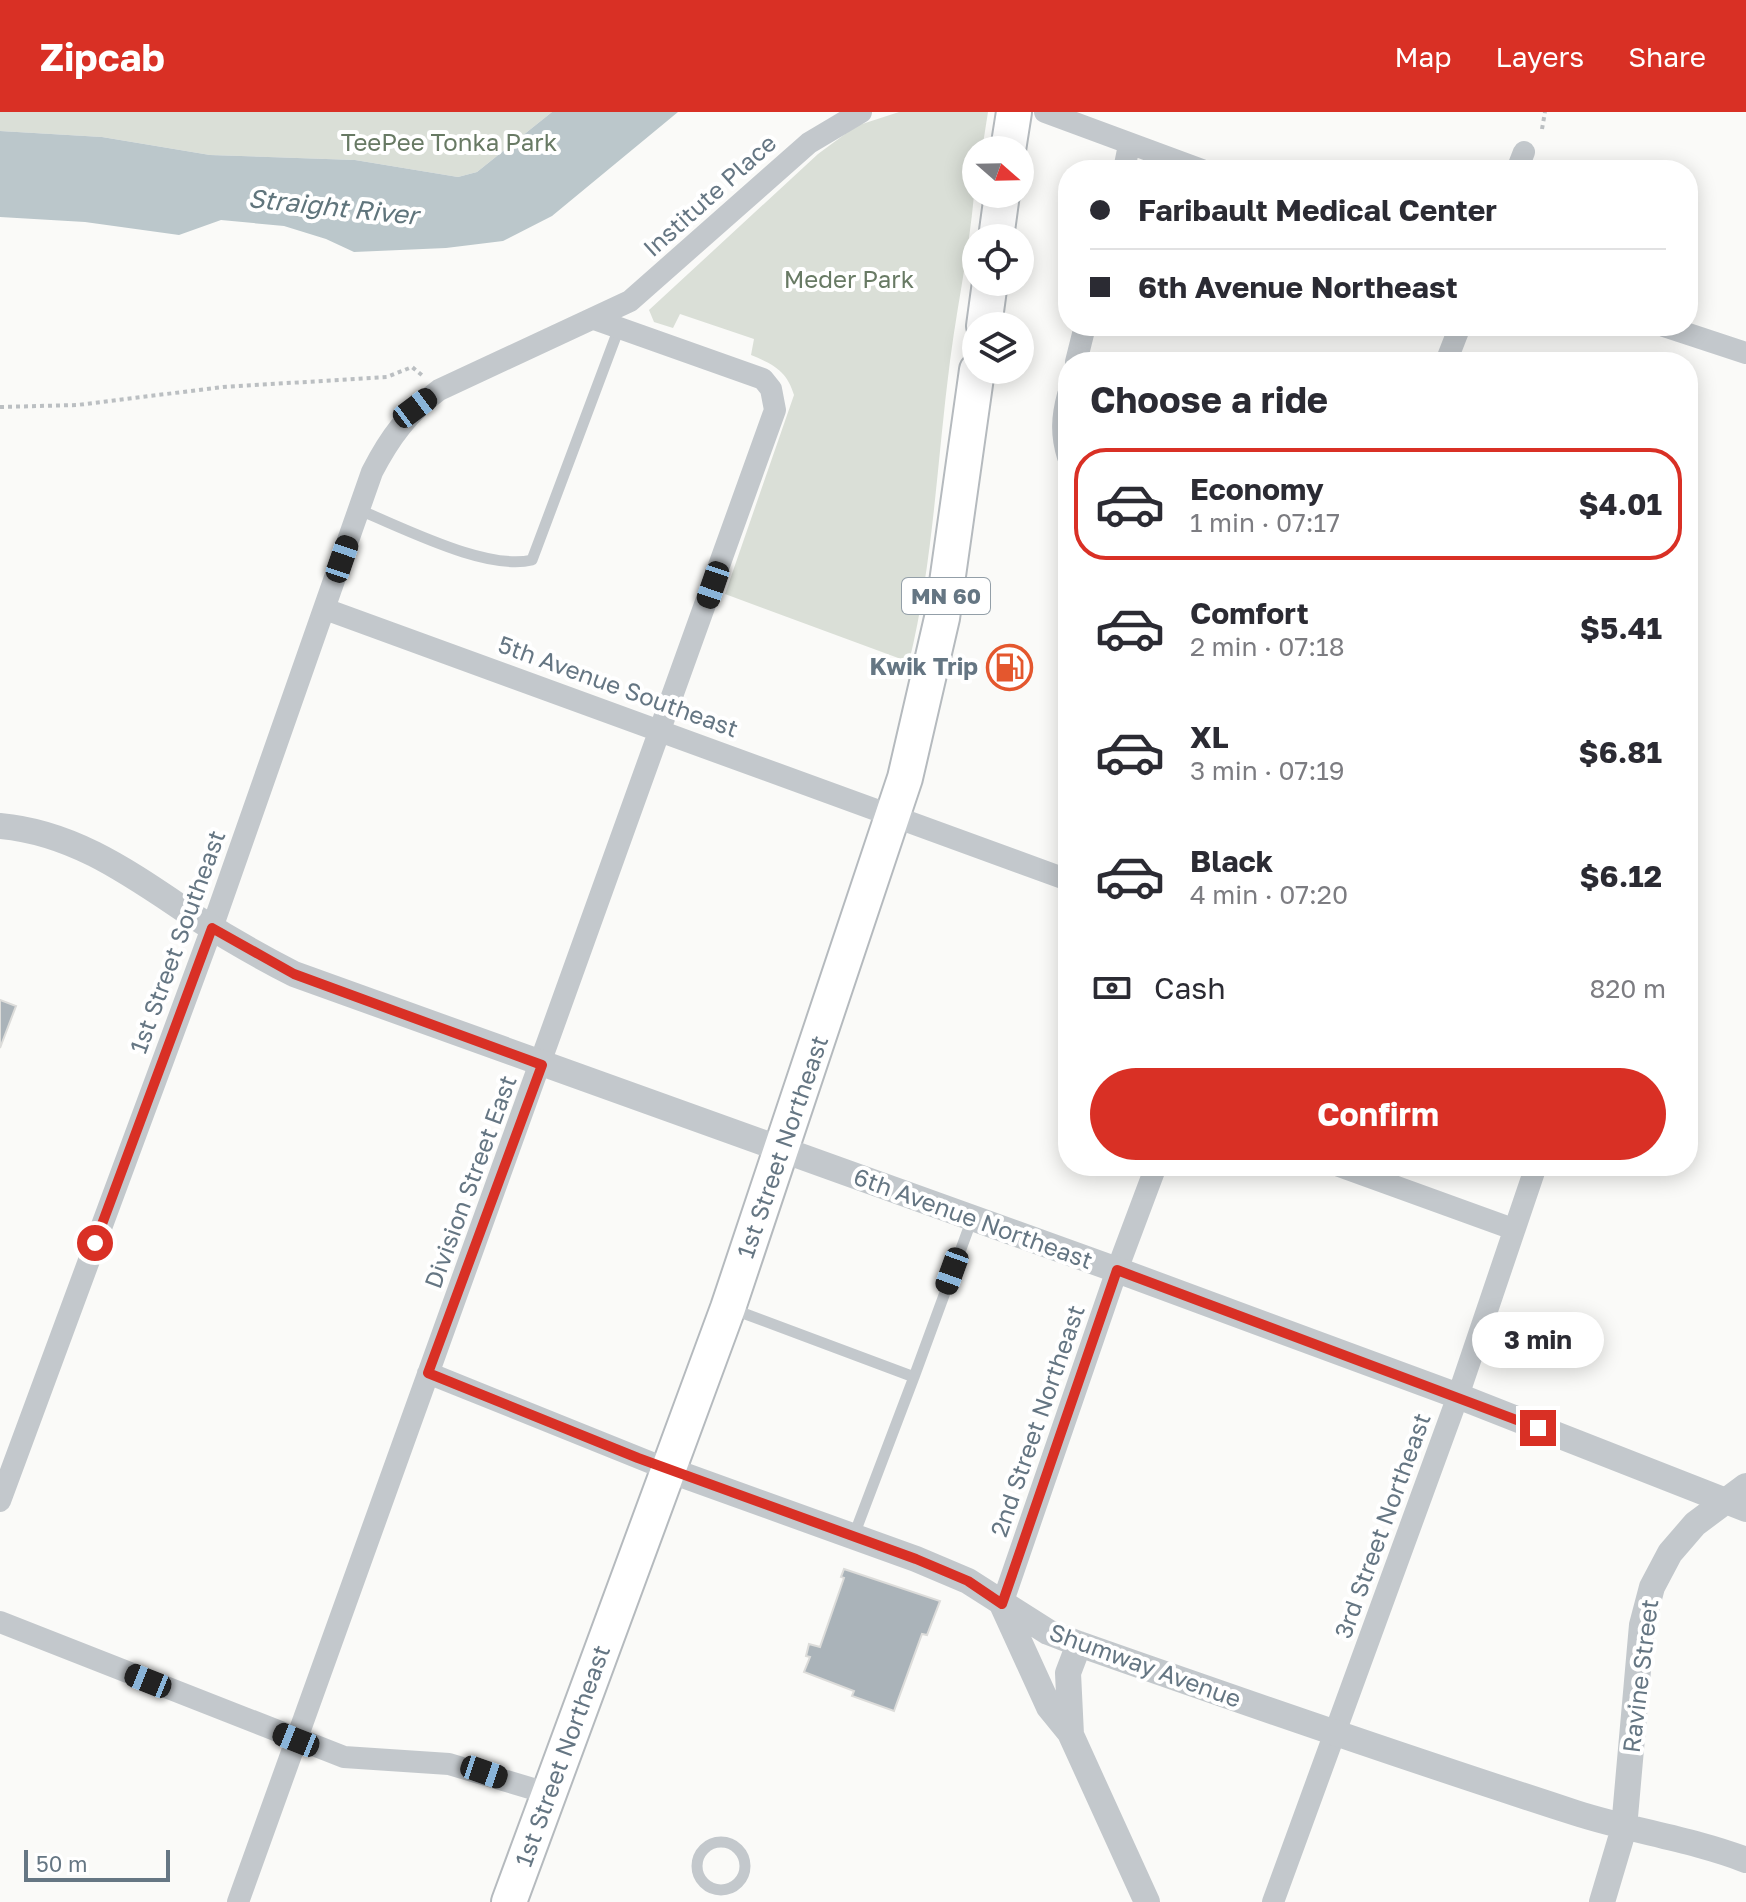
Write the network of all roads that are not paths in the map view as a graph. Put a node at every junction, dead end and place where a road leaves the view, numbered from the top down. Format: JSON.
{"nodes":[{"id":1,"x":861,"y":112,"type":"edge"},
{"id":2,"x":1014,"y":112,"type":"edge"},
{"id":3,"x":1045,"y":112,"type":"edge"},
{"id":4,"x":1010,"y":136,"type":"edge"},
{"id":5,"x":1129,"y":145,"type":"junction"},
{"id":6,"x":1126,"y":160,"type":"edge"},
{"id":7,"x":1173,"y":160,"type":"edge"},
{"id":8,"x":594,"y":319,"type":"junction"},
{"id":9,"x":619,"y":328,"type":"junction"},
{"id":10,"x":1694,"y":336,"type":"edge"},
{"id":11,"x":1746,"y":353,"type":"edge"},
{"id":12,"x":975,"y":384,"type":"edge"},
{"id":13,"x":439,"y":390,"type":"joint"},
{"id":14,"x":359,"y":510,"type":"junction"},
{"id":15,"x":325,"y":609,"type":"junction"},
{"id":16,"x":662,"y":730,"type":"junction"},
{"id":17,"x":893,"y":817,"type":"junction"},
{"id":18,"x":0,"y":826,"type":"edge"},
{"id":19,"x":1058,"y":876,"type":"edge"},
{"id":20,"x":212,"y":928,"type":"junction"},
{"id":21,"x":542,"y":1065,"type":"junction"},
{"id":22,"x":783,"y":1150,"type":"junction"},
{"id":23,"x":1152,"y":1176,"type":"edge"},
{"id":24,"x":1367,"y":1176,"type":"edge"},
{"id":25,"x":1532,"y":1176,"type":"edge"},
{"id":26,"x":972,"y":1219,"type":"junction"},
{"id":27,"x":1513,"y":1229,"type":"junction"},
{"id":28,"x":1117,"y":1270,"type":"junction"},
{"id":29,"x":728,"y":1308,"type":"junction"},
{"id":30,"x":428,"y":1373,"type":"junction"},
{"id":31,"x":914,"y":1377,"type":"junction"},
{"id":32,"x":1458,"y":1396,"type":"junction"},
{"id":33,"x":669,"y":1470,"type":"junction"},
{"id":34,"x":1739,"y":1499,"type":"edge"},
{"id":35,"x":0,"y":1501,"type":"edge"},
{"id":36,"x":854,"y":1536,"type":"junction"},
{"id":37,"x":1002,"y":1604,"type":"junction"},
{"id":38,"x":0,"y":1622,"type":"edge"},
{"id":39,"x":1079,"y":1644,"type":"junction"},
{"id":40,"x":1334,"y":1734,"type":"junction"},
{"id":41,"x":1071,"y":1735,"type":"junction"},
{"id":42,"x":296,"y":1740,"type":"junction"},
{"id":43,"x":550,"y":1794,"type":"junction"},
{"id":44,"x":1624,"y":1828,"type":"junction"},
{"id":45,"x":1746,"y":1860,"type":"edge"},
{"id":46,"x":715,"y":1896,"type":"edge"},
{"id":47,"x":238,"y":1902,"type":"edge"},
{"id":48,"x":509,"y":1902,"type":"edge"},
{"id":49,"x":1147,"y":1902,"type":"edge"},
{"id":50,"x":1273,"y":1902,"type":"edge"},
{"id":51,"x":1602,"y":1902,"type":"edge"}],
"edges":[{"from":1,"to":8,"type":"street","name":"Institute Place"},
{"from":2,"to":4,"type":"main road"},
{"from":3,"to":5,"type":"street"},
{"from":5,"to":6,"type":"street"},
{"from":5,"to":7,"type":"street"},
{"from":8,"to":9,"type":"street"},
{"from":8,"to":13,"type":"street","name":"Institute Place"},
{"from":9,"to":14,"type":"lane"},
{"from":9,"to":16,"type":"street","name":"Division Street East"},
{"from":10,"to":11,"type":"street"},
{"from":12,"to":17,"type":"main road","name":"1st Street Northeast","number":"MN 60"},
{"from":13,"to":14,"type":"street","name":"1st Street Southeast"},
{"from":14,"to":15,"type":"street","name":"1st Street Southeast"},
{"from":15,"to":16,"type":"street","name":"5th Avenue Southeast"},
{"from":15,"to":20,"type":"street","name":"1st Street Southeast"},
{"from":16,"to":17,"type":"street","name":"5th Avenue Southeast"},
{"from":16,"to":21,"type":"street","name":"Division Street East"},
{"from":17,"to":19,"type":"street","name":"5th Avenue Southeast"},
{"from":17,"to":22,"type":"main road","name":"1st Street Northeast","number":"MN 60"},
{"from":18,"to":20,"type":"street","name":"6th Avenue Northeast"},
{"from":20,"to":21,"type":"street","name":"6th Avenue Northeast"},
{"from":20,"to":35,"type":"street","name":"1st Street Southeast"},
{"from":21,"to":22,"type":"street","name":"6th Avenue Northeast"},
{"from":21,"to":30,"type":"street","name":"Division Street East"},
{"from":22,"to":26,"type":"street","name":"6th Avenue Northeast"},
{"from":22,"to":29,"type":"main road","name":"1st Street Northeast","number":"MN 60"},
{"from":23,"to":28,"type":"street","name":"2nd Street Northeast"},
{"from":24,"to":27,"type":"street"},
{"from":25,"to":27,"type":"street","name":"3rd Street Northeast"},
{"from":26,"to":28,"type":"street","name":"6th Avenue Northeast"},
{"from":26,"to":31,"type":"lane"},
{"from":27,"to":32,"type":"street","name":"3rd Street Northeast"},
{"from":28,"to":32,"type":"street","name":"6th Avenue Northeast"},
{"from":28,"to":37,"type":"street","name":"2nd Street Northeast"},
{"from":29,"to":31,"type":"lane"},
{"from":29,"to":33,"type":"main road","name":"1st Street Northeast","number":"MN 60"},
{"from":30,"to":33,"type":"street","name":"Shumway Avenue"},
{"from":30,"to":42,"type":"street","name":"Division Street East"},
{"from":31,"to":36,"type":"lane"},
{"from":32,"to":34,"type":"street","name":"6th Avenue Northeast"},
{"from":32,"to":40,"type":"street","name":"3rd Street Northeast"},
{"from":33,"to":36,"type":"street","name":"Shumway Avenue"},
{"from":33,"to":43,"type":"main road","name":"1st Street Northeast","number":"MN 60"},
{"from":34,"to":44,"type":"street","name":"Ravine Street"},
{"from":36,"to":37,"type":"street","name":"Shumway Avenue"},
{"from":37,"to":39,"type":"street","name":"Shumway Avenue"},
{"from":37,"to":41,"type":"street"},
{"from":38,"to":42,"type":"street"},
{"from":39,"to":40,"type":"street","name":"Shumway Avenue"},
{"from":39,"to":41,"type":"street"},
{"from":40,"to":44,"type":"street","name":"Shumway Avenue"},
{"from":40,"to":50,"type":"street","name":"3rd Street Northeast"},
{"from":41,"to":49,"type":"street"},
{"from":42,"to":43,"type":"street"},
{"from":42,"to":47,"type":"street","name":"Division Street East"},
{"from":43,"to":48,"type":"main road","name":"1st Street Northeast","number":"MN 60"},
{"from":44,"to":45,"type":"street","name":"Shumway Avenue"},
{"from":44,"to":51,"type":"street","name":"Ravine Street"},
{"from":46,"to":46,"type":"lane"}]}
